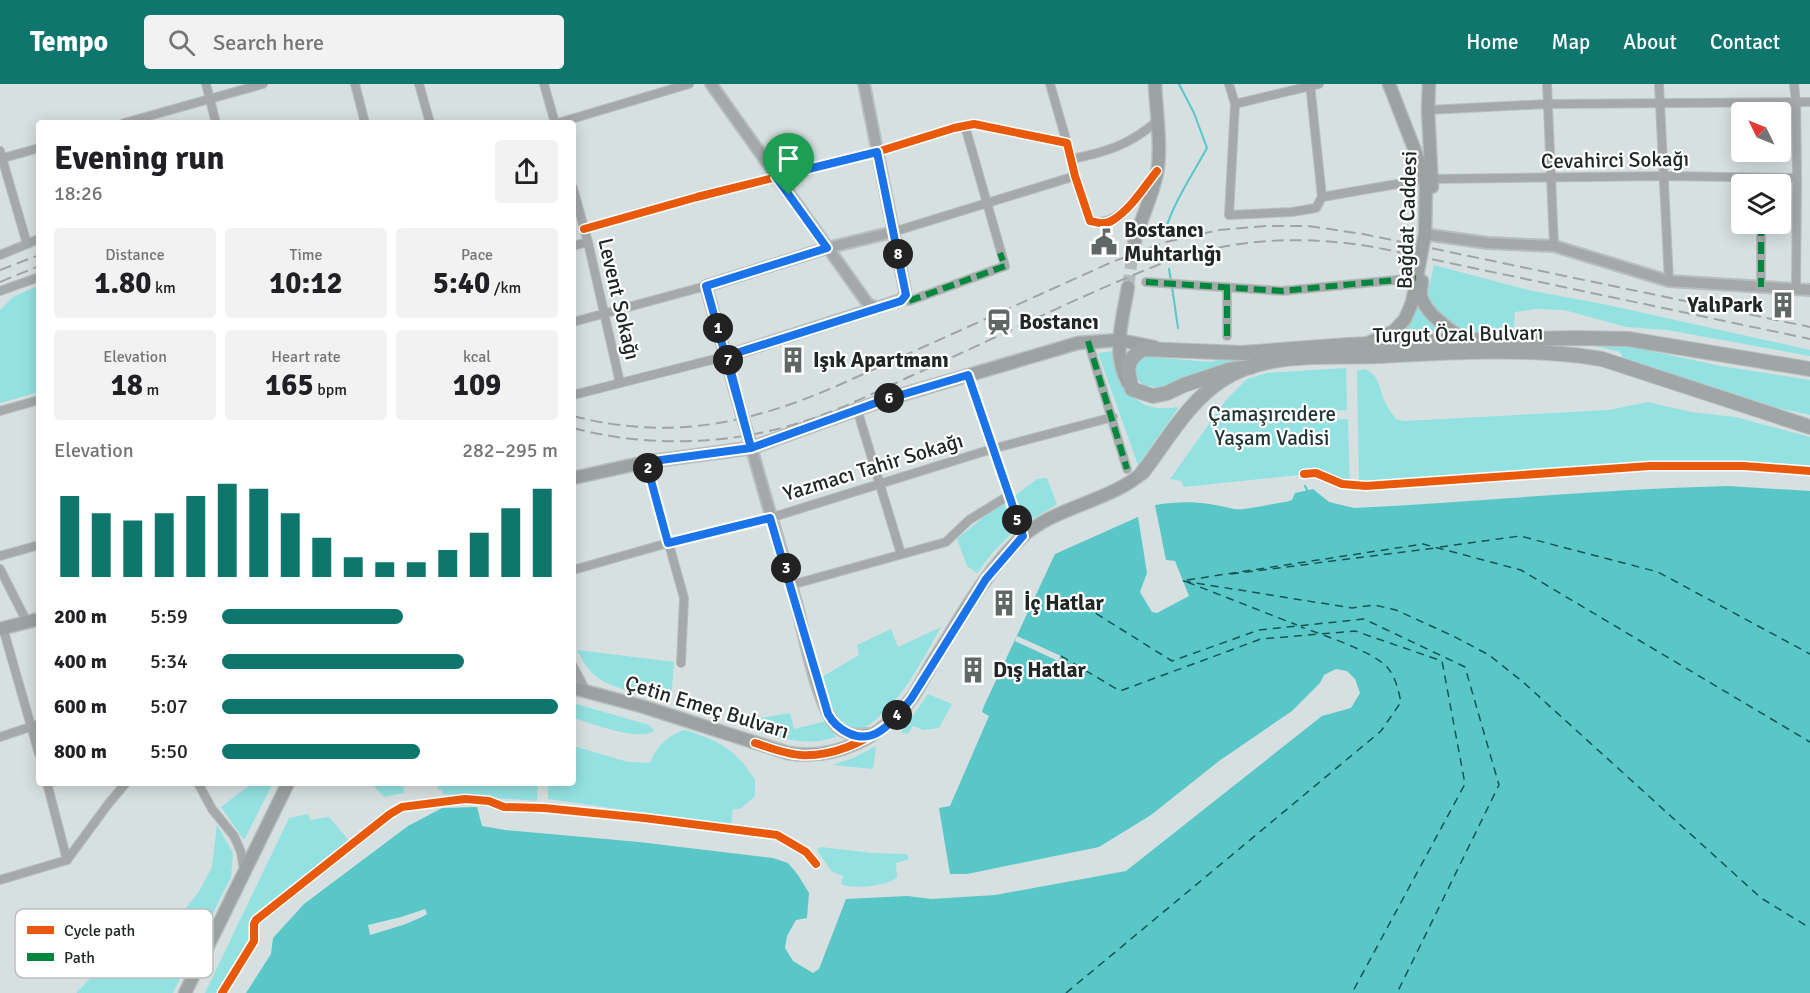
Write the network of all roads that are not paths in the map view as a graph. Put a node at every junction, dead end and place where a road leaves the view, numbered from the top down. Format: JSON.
{"nodes":[{"id":1,"x":206,"y":84,"type":"edge"},
{"id":2,"x":263,"y":84,"type":"edge"},
{"id":3,"x":355,"y":84,"type":"edge"},
{"id":4,"x":419,"y":84,"type":"edge"},
{"id":5,"x":544,"y":84,"type":"edge"},
{"id":6,"x":689,"y":84,"type":"edge"},
{"id":7,"x":711,"y":84,"type":"edge"},
{"id":8,"x":864,"y":84,"type":"edge"},
{"id":9,"x":1050,"y":84,"type":"edge"},
{"id":10,"x":1155,"y":84,"type":"edge"},
{"id":11,"x":1229,"y":84,"type":"edge"},
{"id":12,"x":1319,"y":84,"type":"edge"},
{"id":13,"x":1389,"y":84,"type":"edge"},
{"id":14,"x":1429,"y":84,"type":"edge"},
{"id":15,"x":1547,"y":84,"type":"edge"},
{"id":16,"x":1659,"y":84,"type":"edge"},
{"id":17,"x":1794,"y":84,"type":"edge"},
{"id":18,"x":1310,"y":85,"type":"edge"},
{"id":19,"x":210,"y":98,"type":"junction"},
{"id":20,"x":1796,"y":102,"type":"junction"},
{"id":21,"x":1810,"y":102,"type":"edge"},
{"id":22,"x":1235,"y":104,"type":"junction"},
{"id":23,"x":1547,"y":104,"type":"junction"},
{"id":24,"x":1660,"y":104,"type":"junction"},
{"id":25,"x":1428,"y":110,"type":"junction"},
{"id":26,"x":134,"y":120,"type":"edge"},
{"id":27,"x":215,"y":120,"type":"edge"},
{"id":28,"x":364,"y":120,"type":"edge"},
{"id":29,"x":429,"y":120,"type":"edge"},
{"id":30,"x":555,"y":120,"type":"edge"},
{"id":31,"x":566,"y":120,"type":"edge"},
{"id":32,"x":1156,"y":121,"type":"junction"},
{"id":33,"x":965,"y":126,"type":"junction"},
{"id":34,"x":1067,"y":143,"type":"junction"},
{"id":35,"x":36,"y":149,"type":"edge"},
{"id":36,"x":877,"y":152,"type":"junction"},
{"id":37,"x":1,"y":156,"type":"edge"},
{"id":38,"x":1072,"y":159,"type":"junction"},
{"id":39,"x":1157,"y":171,"type":"junction"},
{"id":40,"x":1075,"y":176,"type":"junction"},
{"id":41,"x":1665,"y":176,"type":"junction"},
{"id":42,"x":776,"y":177,"type":"junction"},
{"id":43,"x":1797,"y":178,"type":"junction"},
{"id":44,"x":1430,"y":179,"type":"junction"},
{"id":45,"x":1552,"y":179,"type":"junction"},
{"id":46,"x":1791,"y":179,"type":"edge"},
{"id":47,"x":1731,"y":180,"type":"edge"},
{"id":48,"x":1322,"y":197,"type":"junction"},
{"id":49,"x":576,"y":199,"type":"edge"},
{"id":50,"x":986,"y":203,"type":"junction"},
{"id":51,"x":584,"y":229,"type":"junction"},
{"id":52,"x":893,"y":232,"type":"junction"},
{"id":53,"x":1427,"y":234,"type":"junction"},
{"id":54,"x":1761,"y":234,"type":"edge"},
{"id":55,"x":36,"y":240,"type":"edge"},
{"id":56,"x":588,"y":242,"type":"junction"},
{"id":57,"x":27,"y":244,"type":"junction"},
{"id":58,"x":1134,"y":244,"type":"tunnel mouth"},
{"id":59,"x":576,"y":245,"type":"edge"},
{"id":60,"x":1554,"y":246,"type":"junction"},
{"id":61,"x":827,"y":248,"type":"junction"},
{"id":62,"x":0,"y":255,"type":"edge"},
{"id":63,"x":1416,"y":278,"type":"junction"},
{"id":64,"x":36,"y":281,"type":"edge"},
{"id":65,"x":1669,"y":281,"type":"junction"},
{"id":66,"x":1146,"y":282,"type":"dead end"},
{"id":67,"x":706,"y":286,"type":"junction"},
{"id":68,"x":1128,"y":287,"type":"tunnel mouth"},
{"id":69,"x":1761,"y":287,"type":"junction"},
{"id":70,"x":1227,"y":288,"type":"junction"},
{"id":71,"x":1796,"y":288,"type":"junction"},
{"id":72,"x":1810,"y":290,"type":"edge"},
{"id":73,"x":0,"y":291,"type":"edge"},
{"id":74,"x":909,"y":301,"type":"dead end"},
{"id":75,"x":878,"y":308,"type":"junction"},
{"id":76,"x":604,"y":314,"type":"junction"},
{"id":77,"x":576,"y":321,"type":"edge"},
{"id":78,"x":1227,"y":336,"type":"dead end"},
{"id":79,"x":1119,"y":340,"type":"junction"},
{"id":80,"x":1464,"y":340,"type":"junction"},
{"id":81,"x":1088,"y":341,"type":"junction"},
{"id":82,"x":1365,"y":345,"type":"junction"},
{"id":83,"x":1169,"y":350,"type":"junction"},
{"id":84,"x":727,"y":356,"type":"junction"},
{"id":85,"x":1742,"y":357,"type":"junction"},
{"id":86,"x":1251,"y":367,"type":"junction"},
{"id":87,"x":1810,"y":369,"type":"edge"},
{"id":88,"x":968,"y":375,"type":"junction"},
{"id":89,"x":1810,"y":376,"type":"edge"},
{"id":90,"x":620,"y":383,"type":"junction"},
{"id":91,"x":1132,"y":389,"type":"junction"},
{"id":92,"x":576,"y":394,"type":"edge"},
{"id":93,"x":36,"y":401,"type":"edge"},
{"id":94,"x":857,"y":409,"type":"junction"},
{"id":95,"x":0,"y":411,"type":"edge"},
{"id":96,"x":1113,"y":417,"type":"junction"},
{"id":97,"x":1810,"y":425,"type":"edge"},
{"id":98,"x":750,"y":445,"type":"junction"},
{"id":99,"x":992,"y":449,"type":"junction"},
{"id":100,"x":646,"y":462,"type":"junction"},
{"id":101,"x":1127,"y":469,"type":"dead end"},
{"id":102,"x":1142,"y":473,"type":"joint"},
{"id":103,"x":576,"y":477,"type":"edge"},
{"id":104,"x":879,"y":485,"type":"junction"},
{"id":105,"x":1008,"y":496,"type":"junction"},
{"id":106,"x":770,"y":518,"type":"junction"},
{"id":107,"x":1023,"y":536,"type":"junction"},
{"id":108,"x":668,"y":543,"type":"junction"},
{"id":109,"x":36,"y":546,"type":"edge"},
{"id":110,"x":901,"y":554,"type":"junction"},
{"id":111,"x":0,"y":556,"type":"edge"},
{"id":112,"x":0,"y":569,"type":"edge"},
{"id":113,"x":576,"y":569,"type":"edge"},
{"id":114,"x":791,"y":585,"type":"junction"},
{"id":115,"x":33,"y":620,"type":"edge"},
{"id":116,"x":2,"y":628,"type":"edge"},
{"id":117,"x":681,"y":663,"type":"dead end"},
{"id":118,"x":579,"y":689,"type":"edge"},
{"id":119,"x":35,"y":725,"type":"edge"},
{"id":120,"x":875,"y":734,"type":"junction"},
{"id":121,"x":0,"y":737,"type":"edge"},
{"id":122,"x":48,"y":786,"type":"edge"},
{"id":123,"x":123,"y":786,"type":"edge"},
{"id":124,"x":200,"y":786,"type":"edge"},
{"id":125,"x":287,"y":786,"type":"edge"},
{"id":126,"x":67,"y":860,"type":"junction"},
{"id":127,"x":245,"y":871,"type":"junction"},
{"id":128,"x":0,"y":880,"type":"edge"},
{"id":129,"x":213,"y":936,"type":"edge"},
{"id":130,"x":192,"y":978,"type":"edge"},
{"id":131,"x":185,"y":993,"type":"edge"}],
"edges":[{"from":1,"to":19,"type":"street"},
{"from":2,"to":19,"type":"street"},
{"from":3,"to":28,"type":"street"},
{"from":4,"to":29,"type":"street"},
{"from":5,"to":30,"type":"street"},
{"from":6,"to":31,"type":"street"},
{"from":7,"to":42,"type":"main road"},
{"from":8,"to":36,"type":"main road"},
{"from":9,"to":34,"type":"street"},
{"from":10,"to":32,"type":"main road"},
{"from":11,"to":22,"type":"street"},
{"from":12,"to":18,"type":"street"},
{"from":13,"to":44,"type":"main road"},
{"from":14,"to":25,"type":"main road","name":"Bağdat Caddesi"},
{"from":15,"to":23,"type":"street"},
{"from":16,"to":24,"type":"street"},
{"from":17,"to":20,"type":"street"},
{"from":18,"to":22,"type":"street"},
{"from":18,"to":48,"type":"street"},
{"from":19,"to":26,"type":"street"},
{"from":19,"to":27,"type":"street"},
{"from":20,"to":21,"type":"street"},
{"from":20,"to":24,"type":"street"},
{"from":20,"to":43,"type":"street"},
{"from":22,"to":48,"type":"street"},
{"from":23,"to":24,"type":"street"},
{"from":23,"to":25,"type":"street"},
{"from":23,"to":45,"type":"street"},
{"from":24,"to":41,"type":"street"},
{"from":25,"to":44,"type":"main road","name":"Bağdat Caddesi"},
{"from":32,"to":38,"type":"street"},
{"from":32,"to":39,"type":"main road"},
{"from":33,"to":34,"type":"street"},
{"from":33,"to":36,"type":"street"},
{"from":33,"to":50,"type":"street"},
{"from":34,"to":38,"type":"street"},
{"from":35,"to":37,"type":"street"},
{"from":36,"to":42,"type":"street"},
{"from":36,"to":52,"type":"main road"},
{"from":37,"to":57,"type":"street"},
{"from":38,"to":40,"type":"street"},
{"from":39,"to":40,"type":"street"},
{"from":39,"to":58,"type":"main road"},
{"from":40,"to":50,"type":"street"},
{"from":41,"to":45,"type":"street","name":"Cevahirci Sokağı"},
{"from":41,"to":47,"type":"street","name":"Cevahirci Sokağı"},
{"from":41,"to":65,"type":"street"},
{"from":42,"to":51,"type":"street"},
{"from":42,"to":61,"type":"main road"},
{"from":43,"to":46,"type":"street","name":"Cevahirci Sokağı"},
{"from":43,"to":71,"type":"street"},
{"from":44,"to":45,"type":"street","name":"Cevahirci Sokağı"},
{"from":44,"to":48,"type":"street","name":"Cevahirci Sokağı"},
{"from":44,"to":53,"type":"main road","name":"Bağdat Caddesi"},
{"from":45,"to":60,"type":"street"},
{"from":49,"to":51,"type":"street","name":"Levent Sokağı"},
{"from":50,"to":52,"type":"street"},
{"from":50,"to":74,"type":"street"},
{"from":51,"to":56,"type":"street","name":"Levent Sokağı"},
{"from":52,"to":61,"type":"main road"},
{"from":52,"to":75,"type":"main road"},
{"from":53,"to":60,"type":"main road"},
{"from":53,"to":63,"type":"main road","name":"Bağdat Caddesi"},
{"from":53,"to":80,"type":"main road","name":"Bağdat Caddesi"},
{"from":54,"to":69,"type":"street"},
{"from":55,"to":57,"type":"street"},
{"from":56,"to":59,"type":"street"},
{"from":56,"to":76,"type":"street","name":"Levent Sokağı"},
{"from":57,"to":62,"type":"street"},
{"from":60,"to":65,"type":"main road"},
{"from":61,"to":67,"type":"main road"},
{"from":61,"to":75,"type":"main road"},
{"from":63,"to":70,"type":"street","name":"Bağdat Caddesi"},
{"from":63,"to":82,"type":"main road","name":"Bağdat Caddesi"},
{"from":64,"to":73,"type":"street"},
{"from":65,"to":69,"type":"main road"},
{"from":66,"to":70,"type":"street","name":"Bağdat Caddesi"},
{"from":67,"to":76,"type":"street"},
{"from":67,"to":84,"type":"main road"},
{"from":68,"to":79,"type":"main road"},
{"from":69,"to":71,"type":"main road"},
{"from":70,"to":78,"type":"street"},
{"from":71,"to":72,"type":"main road"},
{"from":75,"to":84,"type":"main road"},
{"from":76,"to":77,"type":"street"},
{"from":76,"to":90,"type":"street","name":"Levent Sokağı"},
{"from":79,"to":81,"type":"main road"},
{"from":79,"to":83,"type":"main road"},
{"from":79,"to":91,"type":"main road"},
{"from":80,"to":82,"type":"highway","name":"Turgut Özal Bulvarı"},
{"from":80,"to":85,"type":"highway","name":"Turgut Özal Bulvarı"},
{"from":81,"to":88,"type":"main road"},
{"from":81,"to":96,"type":"street"},
{"from":82,"to":83,"type":"highway","name":"Turgut Özal Bulvarı"},
{"from":83,"to":91,"type":"highway","name":"Turgut Özal Bulvarı"},
{"from":84,"to":90,"type":"street"},
{"from":84,"to":98,"type":"main road","bridge":true},
{"from":85,"to":87,"type":"highway","name":"Turgut Özal Bulvarı"},
{"from":85,"to":89,"type":"highway"},
{"from":86,"to":91,"type":"highway"},
{"from":86,"to":97,"type":"highway","name":"Turgut Özal Bulvarı"},
{"from":86,"to":102,"type":"highway","name":"Turgut Özal Bulvarı"},
{"from":88,"to":94,"type":"main road"},
{"from":88,"to":99,"type":"street"},
{"from":90,"to":92,"type":"street"},
{"from":93,"to":95,"type":"street"},
{"from":94,"to":98,"type":"main road"},
{"from":94,"to":104,"type":"street"},
{"from":96,"to":99,"type":"street","name":"Yazmacı Tahir Sokağı"},
{"from":96,"to":101,"type":"street"},
{"from":98,"to":100,"type":"main road"},
{"from":98,"to":106,"type":"main road"},
{"from":99,"to":104,"type":"street","name":"Yazmacı Tahir Sokağı"},
{"from":99,"to":105,"type":"street"},
{"from":100,"to":103,"type":"main road"},
{"from":100,"to":108,"type":"street"},
{"from":102,"to":107,"type":"main road","name":"Çetin Emeç Bulvarı"},
{"from":104,"to":106,"type":"street","name":"Yazmacı Tahir Sokağı"},
{"from":104,"to":110,"type":"street"},
{"from":105,"to":107,"type":"street"},
{"from":105,"to":110,"type":"street"},
{"from":106,"to":108,"type":"street","name":"Yazmacı Tahir Sokağı"},
{"from":106,"to":114,"type":"main road"},
{"from":107,"to":120,"type":"main road","name":"Çetin Emeç Bulvarı"},
{"from":108,"to":113,"type":"street","name":"Yazmacı Tahir Sokağı"},
{"from":108,"to":117,"type":"street"},
{"from":109,"to":111,"type":"street"},
{"from":110,"to":114,"type":"street"},
{"from":112,"to":115,"type":"street"},
{"from":114,"to":120,"type":"main road"},
{"from":115,"to":116,"type":"main road"},
{"from":116,"to":119,"type":"street"},
{"from":118,"to":120,"type":"main road","name":"Çetin Emeç Bulvarı"},
{"from":119,"to":121,"type":"street"},
{"from":122,"to":126,"type":"street"},
{"from":123,"to":126,"type":"street"},
{"from":124,"to":127,"type":"street"},
{"from":125,"to":127,"type":"main road"},
{"from":126,"to":128,"type":"street"},
{"from":127,"to":129,"type":"main road"},
{"from":130,"to":131,"type":"main road"}]}
